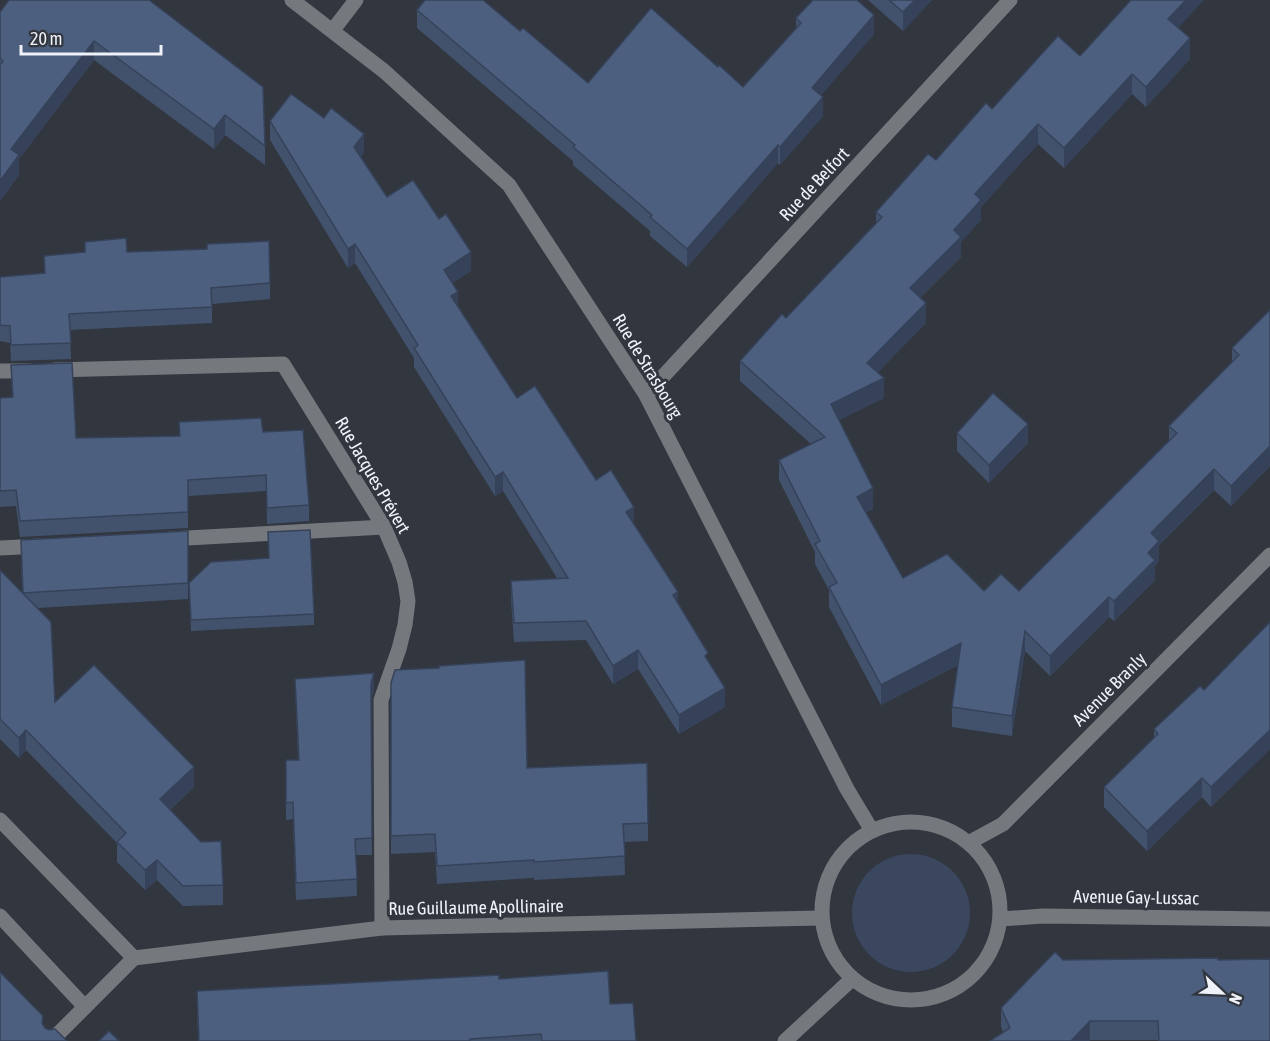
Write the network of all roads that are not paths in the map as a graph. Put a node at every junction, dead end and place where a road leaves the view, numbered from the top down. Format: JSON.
{"nodes":[{"id":1,"x":292,"y":0,"type":"edge"},
{"id":2,"x":356,"y":0,"type":"edge"},
{"id":3,"x":1010,"y":0,"type":"edge"},
{"id":4,"x":333,"y":30,"type":"junction"},
{"id":5,"x":0,"y":371,"type":"edge"},
{"id":6,"x":646,"y":395,"type":"junction"},
{"id":7,"x":384,"y":527,"type":"junction"},
{"id":8,"x":152,"y":540,"type":"edge"},
{"id":9,"x":58,"y":544,"type":"edge"},
{"id":10,"x":0,"y":548,"type":"edge"},
{"id":11,"x":1270,"y":555,"type":"edge"},
{"id":12,"x":0,"y":820,"type":"edge"},
{"id":13,"x":871,"y":829,"type":"junction"},
{"id":14,"x":970,"y":842,"type":"junction"},
{"id":15,"x":0,"y":916,"type":"edge"},
{"id":16,"x":821,"y":918,"type":"junction"},
{"id":17,"x":1270,"y":918,"type":"edge"},
{"id":18,"x":1001,"y":919,"type":"junction"},
{"id":19,"x":382,"y":928,"type":"junction"},
{"id":20,"x":134,"y":958,"type":"junction"},
{"id":21,"x":852,"y":979,"type":"junction"},
{"id":22,"x":85,"y":1006,"type":"junction"},
{"id":23,"x":51,"y":1041,"type":"edge"},
{"id":24,"x":785,"y":1041,"type":"edge"}],
"edges":[{"from":1,"to":4,"type":"street","name":"Rue de Strasbourg"},
{"from":2,"to":4,"type":"street"},
{"from":3,"to":6,"type":"street","name":"Rue de Belfort"},
{"from":4,"to":6,"type":"street","name":"Rue de Strasbourg"},
{"from":5,"to":7,"type":"street","name":"Rue Jacques Prévert"},
{"from":6,"to":13,"type":"street","name":"Rue de Strasbourg"},
{"from":7,"to":8,"type":"street"},
{"from":7,"to":19,"type":"street","name":"Rue Jacques Prévert"},
{"from":9,"to":10,"type":"street"},
{"from":11,"to":14,"type":"street","name":"Avenue Branly"},
{"from":12,"to":20,"type":"street"},
{"from":13,"to":14,"type":"street"},
{"from":13,"to":16,"type":"street"},
{"from":14,"to":18,"type":"street"},
{"from":15,"to":22,"type":"street"},
{"from":16,"to":19,"type":"street","name":"Rue Guillaume Apollinaire"},
{"from":16,"to":21,"type":"street"},
{"from":17,"to":18,"type":"street","name":"Avenue Gay-Lussac"},
{"from":18,"to":21,"type":"street"},
{"from":19,"to":20,"type":"street","name":"Rue Guillaume Apollinaire"},
{"from":20,"to":22,"type":"street"},
{"from":21,"to":24,"type":"street"},
{"from":22,"to":23,"type":"street"}]}
